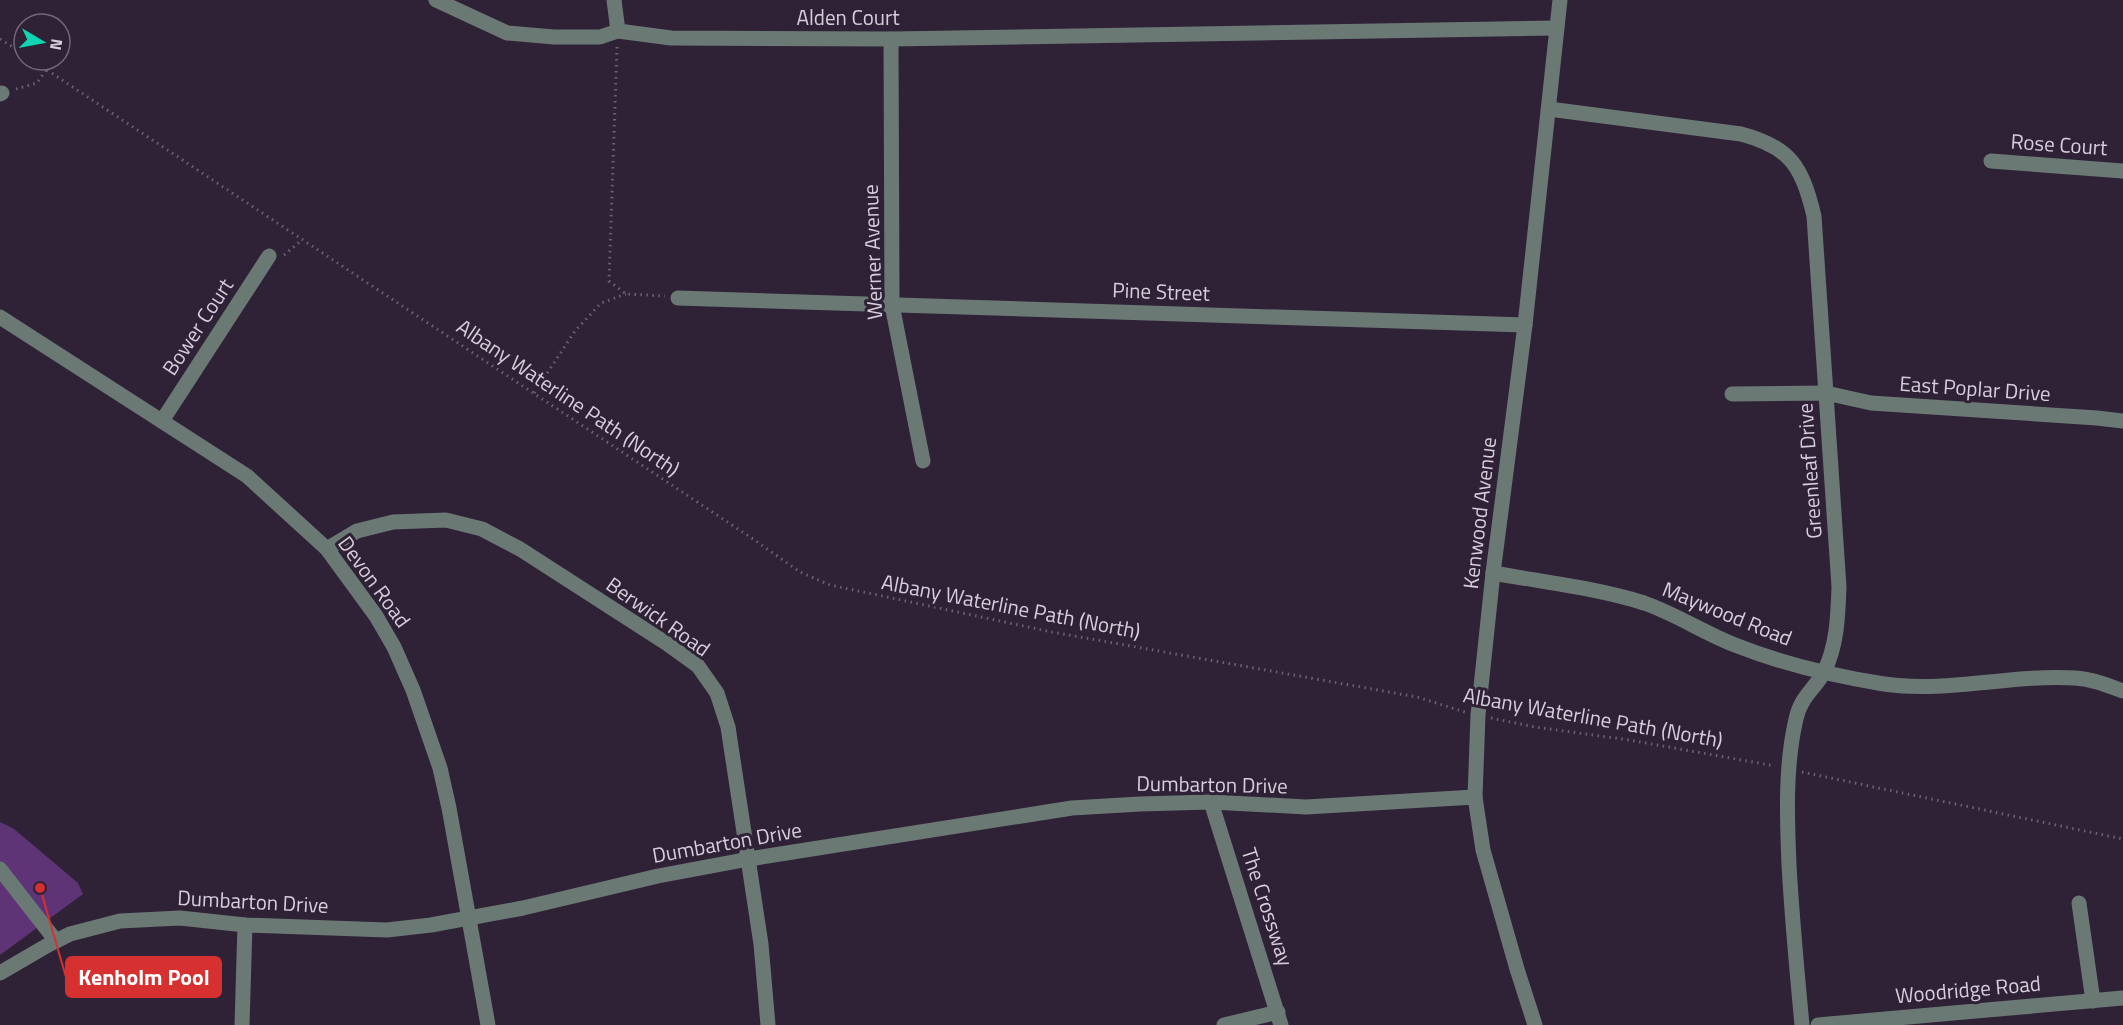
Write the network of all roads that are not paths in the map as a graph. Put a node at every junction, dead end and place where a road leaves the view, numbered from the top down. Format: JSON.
{"nodes":[{"id":1,"x":436,"y":0,"type":"edge"},
{"id":2,"x":614,"y":0,"type":"edge"},
{"id":3,"x":1560,"y":0,"type":"edge"},
{"id":4,"x":1556,"y":28,"type":"junction"},
{"id":5,"x":618,"y":31,"type":"junction"},
{"id":6,"x":891,"y":39,"type":"junction"},
{"id":7,"x":1549,"y":109,"type":"junction"},
{"id":8,"x":1991,"y":161,"type":"dead end"},
{"id":9,"x":2123,"y":171,"type":"edge"},
{"id":10,"x":269,"y":256,"type":"road end"},
{"id":11,"x":678,"y":297,"type":"road end"},
{"id":12,"x":892,"y":306,"type":"junction"},
{"id":13,"x":0,"y":316,"type":"edge"},
{"id":14,"x":1525,"y":326,"type":"junction"},
{"id":15,"x":1826,"y":393,"type":"junction"},
{"id":16,"x":1732,"y":394,"type":"dead end"},
{"id":17,"x":162,"y":421,"type":"junction"},
{"id":18,"x":2123,"y":421,"type":"edge"},
{"id":19,"x":923,"y":461,"type":"dead end"},
{"id":20,"x":327,"y":549,"type":"junction"},
{"id":21,"x":1493,"y":573,"type":"junction"},
{"id":22,"x":1823,"y":673,"type":"junction"},
{"id":23,"x":2123,"y":691,"type":"edge"},
{"id":24,"x":1475,"y":797,"type":"junction"},
{"id":25,"x":1211,"y":802,"type":"junction"},
{"id":26,"x":749,"y":859,"type":"junction"},
{"id":27,"x":0,"y":869,"type":"edge"},
{"id":28,"x":2079,"y":903,"type":"dead end"},
{"id":29,"x":468,"y":918,"type":"junction"},
{"id":30,"x":245,"y":925,"type":"junction"},
{"id":31,"x":56,"y":941,"type":"junction"},
{"id":32,"x":0,"y":973,"type":"edge"},
{"id":33,"x":2123,"y":998,"type":"edge"},
{"id":34,"x":2093,"y":1001,"type":"junction"},
{"id":35,"x":1280,"y":1018,"type":"edge"},
{"id":36,"x":242,"y":1025,"type":"edge"},
{"id":37,"x":488,"y":1025,"type":"edge"},
{"id":38,"x":768,"y":1025,"type":"edge"},
{"id":39,"x":1224,"y":1025,"type":"edge"},
{"id":40,"x":1535,"y":1025,"type":"edge"},
{"id":41,"x":1802,"y":1025,"type":"edge"},
{"id":42,"x":1818,"y":1025,"type":"edge"}],
"edges":[{"from":1,"to":5,"type":"street","name":"Alden Court"},
{"from":2,"to":5,"type":"street"},
{"from":3,"to":4,"type":"street","name":"Kenwood Avenue"},
{"from":4,"to":6,"type":"street","name":"Alden Court"},
{"from":4,"to":7,"type":"street","name":"Kenwood Avenue"},
{"from":5,"to":6,"type":"street","name":"Alden Court"},
{"from":6,"to":12,"type":"street","name":"Werner Avenue"},
{"from":7,"to":14,"type":"street","name":"Kenwood Avenue"},
{"from":7,"to":15,"type":"street","name":"Greenleaf Drive"},
{"from":8,"to":9,"type":"street","name":"Rose Court"},
{"from":10,"to":17,"type":"street","name":"Bower Court"},
{"from":11,"to":12,"type":"street","name":"Pine Street"},
{"from":12,"to":14,"type":"street","name":"Pine Street"},
{"from":12,"to":19,"type":"street","name":"Werner Avenue"},
{"from":13,"to":17,"type":"street","name":"Devon Road"},
{"from":14,"to":21,"type":"street","name":"Kenwood Avenue"},
{"from":15,"to":16,"type":"street","name":"East Poplar Drive"},
{"from":15,"to":18,"type":"street","name":"East Poplar Drive"},
{"from":15,"to":22,"type":"street","name":"Greenleaf Drive"},
{"from":17,"to":20,"type":"street","name":"Devon Road"},
{"from":20,"to":26,"type":"street","name":"Berwick Road"},
{"from":20,"to":29,"type":"street","name":"Devon Road"},
{"from":21,"to":22,"type":"street","name":"Maywood Road"},
{"from":21,"to":24,"type":"street","name":"Kenwood Avenue"},
{"from":22,"to":23,"type":"street","name":"Maywood Road"},
{"from":22,"to":41,"type":"street","name":"Greenleaf Drive"},
{"from":24,"to":25,"type":"street","name":"Dumbarton Drive"},
{"from":24,"to":40,"type":"street","name":"Kenwood Avenue"},
{"from":25,"to":26,"type":"street","name":"Dumbarton Drive"},
{"from":25,"to":35,"type":"street","name":"The Crossway"},
{"from":26,"to":29,"type":"street","name":"Dumbarton Drive"},
{"from":26,"to":38,"type":"street","name":"Berwick Road"},
{"from":27,"to":31,"type":"street"},
{"from":28,"to":34,"type":"street"},
{"from":29,"to":30,"type":"street","name":"Dumbarton Drive"},
{"from":29,"to":37,"type":"street","name":"Devon Road"},
{"from":30,"to":31,"type":"street","name":"Dumbarton Drive"},
{"from":30,"to":36,"type":"street"},
{"from":31,"to":32,"type":"street","name":"Dumbarton Drive"},
{"from":33,"to":34,"type":"street","name":"Woodridge Road"},
{"from":34,"to":42,"type":"street","name":"Woodridge Road"},
{"from":35,"to":39,"type":"street"}]}
